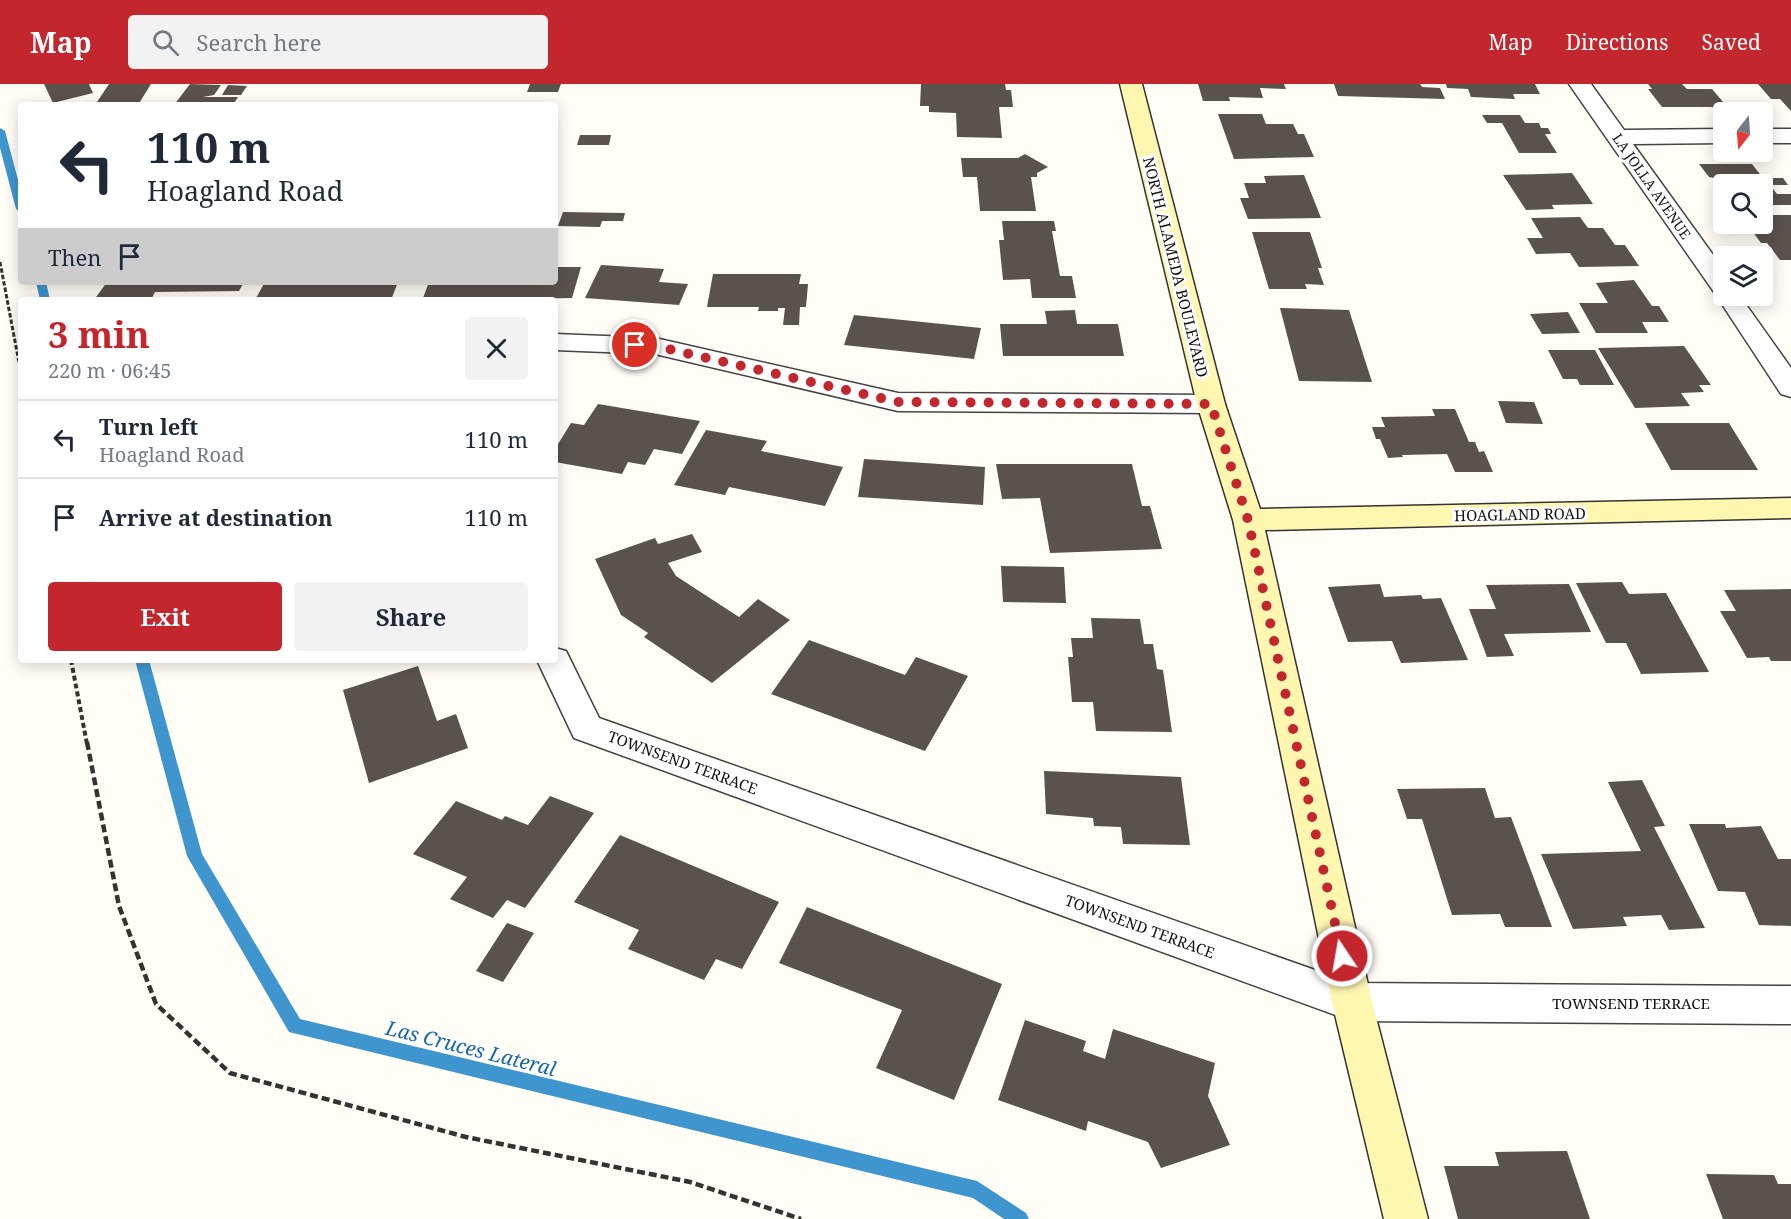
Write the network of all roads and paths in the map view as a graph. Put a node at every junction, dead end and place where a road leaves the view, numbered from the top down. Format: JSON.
{"nodes":[{"id":1,"x":1131,"y":84,"type":"edge"},
{"id":2,"x":1580,"y":84,"type":"edge"},
{"id":3,"x":1713,"y":136,"type":"edge"},
{"id":4,"x":1773,"y":136,"type":"edge"},
{"id":5,"x":1791,"y":136,"type":"edge"},
{"id":6,"x":1619,"y":137,"type":"junction"},
{"id":7,"x":0,"y":262,"type":"edge"},
{"id":8,"x":1713,"y":273,"type":"edge"},
{"id":9,"x":1735,"y":306,"type":"edge"},
{"id":10,"x":558,"y":342,"type":"edge"},
{"id":11,"x":18,"y":354,"type":"edge"},
{"id":12,"x":1791,"y":388,"type":"edge"},
{"id":13,"x":1211,"y":404,"type":"junction"},
{"id":14,"x":1791,"y":508,"type":"edge"},
{"id":15,"x":1248,"y":520,"type":"junction"},
{"id":16,"x":72,"y":663,"type":"edge"},
{"id":17,"x":555,"y":663,"type":"edge"},
{"id":18,"x":1352,"y":1002,"type":"junction"},
{"id":19,"x":1791,"y":1005,"type":"edge"},
{"id":20,"x":801,"y":1219,"type":"edge"},
{"id":21,"x":1406,"y":1219,"type":"edge"}],
"edges":[{"from":1,"to":13,"type":"street","name":"NORTH ALAMEDA BOULEVARD"},
{"from":2,"to":6,"type":"street","name":"LA JOLLA AVENUE"},
{"from":3,"to":6,"type":"street"},
{"from":4,"to":5,"type":"street"},
{"from":6,"to":8,"type":"street","name":"LA JOLLA AVENUE"},
{"from":7,"to":11,"type":"path"},
{"from":9,"to":12,"type":"street"},
{"from":10,"to":13,"type":"street"},
{"from":13,"to":15,"type":"street","name":"NORTH ALAMEDA BOULEVARD"},
{"from":14,"to":15,"type":"street","name":"HOAGLAND ROAD"},
{"from":15,"to":18,"type":"street","name":"NORTH ALAMEDA BOULEVARD"},
{"from":16,"to":20,"type":"path"},
{"from":17,"to":18,"type":"street","name":"TOWNSEND TERRACE"},
{"from":18,"to":19,"type":"street","name":"TOWNSEND TERRACE"},
{"from":18,"to":21,"type":"street","name":"NORTH ALAMEDA BOULEVARD"}]}
